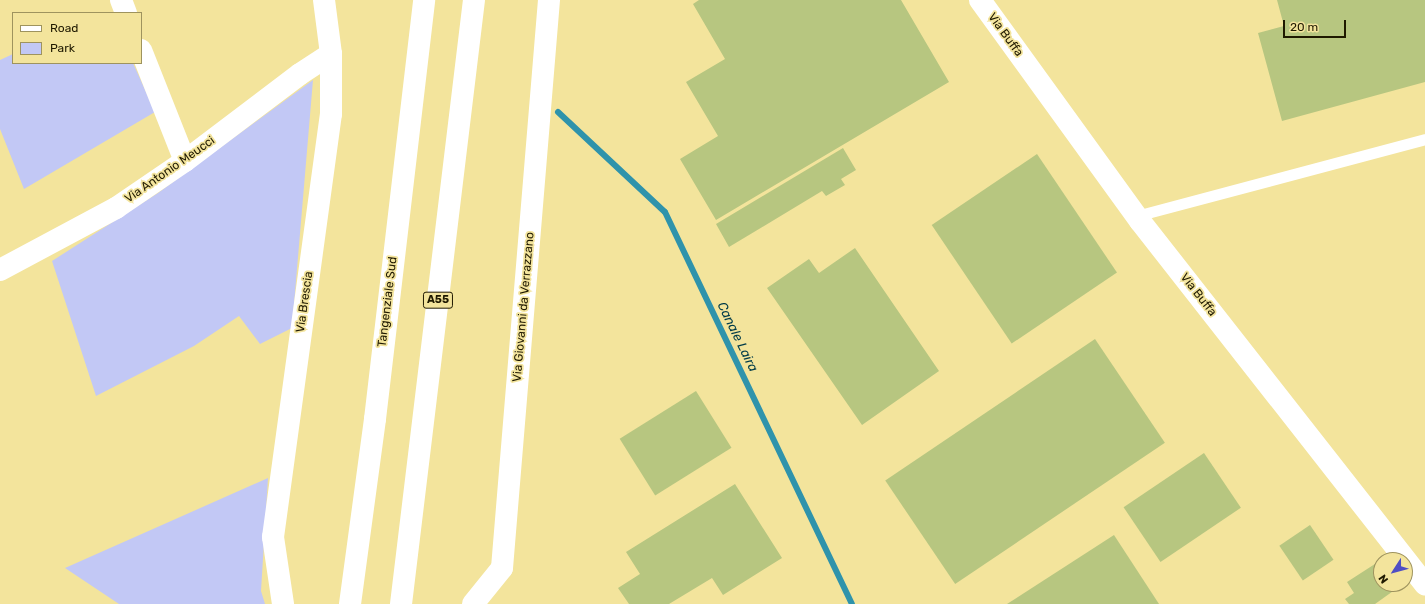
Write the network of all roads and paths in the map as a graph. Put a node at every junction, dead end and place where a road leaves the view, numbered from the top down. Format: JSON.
{"nodes":[{"id":1,"x":121,"y":0,"type":"edge"},
{"id":2,"x":324,"y":0,"type":"edge"},
{"id":3,"x":424,"y":0,"type":"edge"},
{"id":4,"x":474,"y":0,"type":"edge"},
{"id":5,"x":549,"y":0,"type":"edge"},
{"id":6,"x":980,"y":0,"type":"edge"},
{"id":7,"x":126,"y":12,"type":"edge"},
{"id":8,"x":142,"y":53,"type":"edge"},
{"id":9,"x":331,"y":54,"type":"junction"},
{"id":10,"x":1425,"y":139,"type":"edge"},
{"id":11,"x":185,"y":161,"type":"junction"},
{"id":12,"x":1136,"y":216,"type":"junction"},
{"id":13,"x":0,"y":270,"type":"edge"},
{"id":14,"x":1425,"y":584,"type":"edge"},
{"id":15,"x":351,"y":598,"type":"edge"},
{"id":16,"x":401,"y":602,"type":"edge"},
{"id":17,"x":283,"y":604,"type":"edge"},
{"id":18,"x":473,"y":604,"type":"edge"}],
"edges":[{"from":1,"to":7,"type":"main road"},
{"from":2,"to":9,"type":"main road","name":"Via Brescia"},
{"from":3,"to":15,"type":"main road","name":"Tangenziale Sud"},
{"from":4,"to":16,"type":"main road","number":"A55"},
{"from":5,"to":18,"type":"main road","name":"Via Giovanni da Verrazzano"},
{"from":6,"to":12,"type":"main road","name":"Via Buffa"},
{"from":8,"to":11,"type":"main road"},
{"from":9,"to":11,"type":"main road","name":"Via Antonio Meucci"},
{"from":9,"to":17,"type":"main road","name":"Via Brescia"},
{"from":10,"to":12,"type":"lane"},
{"from":11,"to":13,"type":"main road","name":"Via Antonio Meucci"},
{"from":12,"to":14,"type":"main road","name":"Via Buffa"}]}
